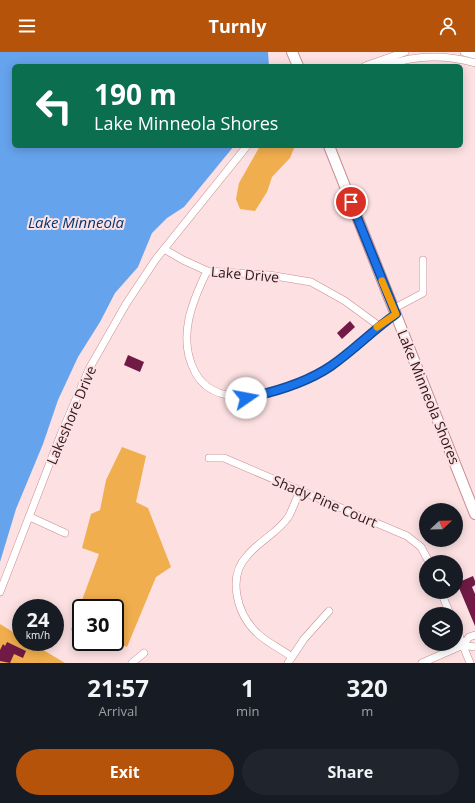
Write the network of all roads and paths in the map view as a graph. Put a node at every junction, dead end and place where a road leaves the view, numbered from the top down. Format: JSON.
{"nodes":[{"id":1,"x":406,"y":52,"type":"edge"},
{"id":2,"x":294,"y":53,"type":"edge"},
{"id":3,"x":426,"y":54,"type":"edge"},
{"id":4,"x":462,"y":54,"type":"edge"},
{"id":5,"x":475,"y":55,"type":"edge"},
{"id":6,"x":475,"y":63,"type":"edge"},
{"id":7,"x":297,"y":64,"type":"edge"},
{"id":8,"x":371,"y":64,"type":"edge"},
{"id":9,"x":390,"y":64,"type":"edge"},
{"id":10,"x":245,"y":148,"type":"edge"},
{"id":11,"x":330,"y":148,"type":"edge"},
{"id":12,"x":164,"y":249,"type":"junction"},
{"id":13,"x":423,"y":260,"type":"dead end"},
{"id":14,"x":207,"y":271,"type":"junction"},
{"id":15,"x":395,"y":311,"type":"junction"},
{"id":16,"x":379,"y":326,"type":"junction"},
{"id":17,"x":209,"y":458,"type":"dead end"},
{"id":18,"x":300,"y":490,"type":"junction"},
{"id":19,"x":475,"y":514,"type":"edge"},
{"id":20,"x":30,"y":517,"type":"junction"},
{"id":21,"x":65,"y":533,"type":"dead end"},
{"id":22,"x":425,"y":555,"type":"edge"},
{"id":23,"x":0,"y":592,"type":"edge"},
{"id":24,"x":329,"y":611,"type":"dead end"},
{"id":25,"x":475,"y":635,"type":"edge"},
{"id":26,"x":463,"y":645,"type":"junction"},
{"id":27,"x":475,"y":647,"type":"edge"},
{"id":28,"x":449,"y":651,"type":"edge"},
{"id":29,"x":144,"y":654,"type":"dead end"},
{"id":30,"x":290,"y":660,"type":"edge"},
{"id":31,"x":132,"y":663,"type":"edge"},
{"id":32,"x":422,"y":663,"type":"edge"},
{"id":33,"x":470,"y":663,"type":"edge"}],
"edges":[{"from":1,"to":8,"type":"street"},
{"from":2,"to":7,"type":"main road"},
{"from":3,"to":4,"type":"street"},
{"from":3,"to":9,"type":"street"},
{"from":4,"to":5,"type":"street"},
{"from":4,"to":6,"type":"street"},
{"from":10,"to":12,"type":"street"},
{"from":11,"to":15,"type":"main road","name":"Lake Minneola Shores"},
{"from":12,"to":14,"type":"street","name":"Lake Drive"},
{"from":12,"to":20,"type":"street","name":"Lakeshore Drive"},
{"from":13,"to":15,"type":"street"},
{"from":14,"to":16,"type":"street","name":"Lake Drive"},
{"from":14,"to":16,"type":"street"},
{"from":15,"to":16,"type":"street"},
{"from":15,"to":19,"type":"main road","name":"Lake Minneola Shores"},
{"from":17,"to":18,"type":"street","name":"Shady Pine Court"},
{"from":18,"to":22,"type":"street","name":"Shady Pine Court"},
{"from":18,"to":30,"type":"street"},
{"from":20,"to":21,"type":"street"},
{"from":20,"to":23,"type":"street","name":"Lakeshore Drive"},
{"from":24,"to":30,"type":"street"},
{"from":25,"to":26,"type":"street"},
{"from":26,"to":27,"type":"street"},
{"from":26,"to":33,"type":"street"},
{"from":28,"to":32,"type":"street"},
{"from":29,"to":31,"type":"street"}]}
